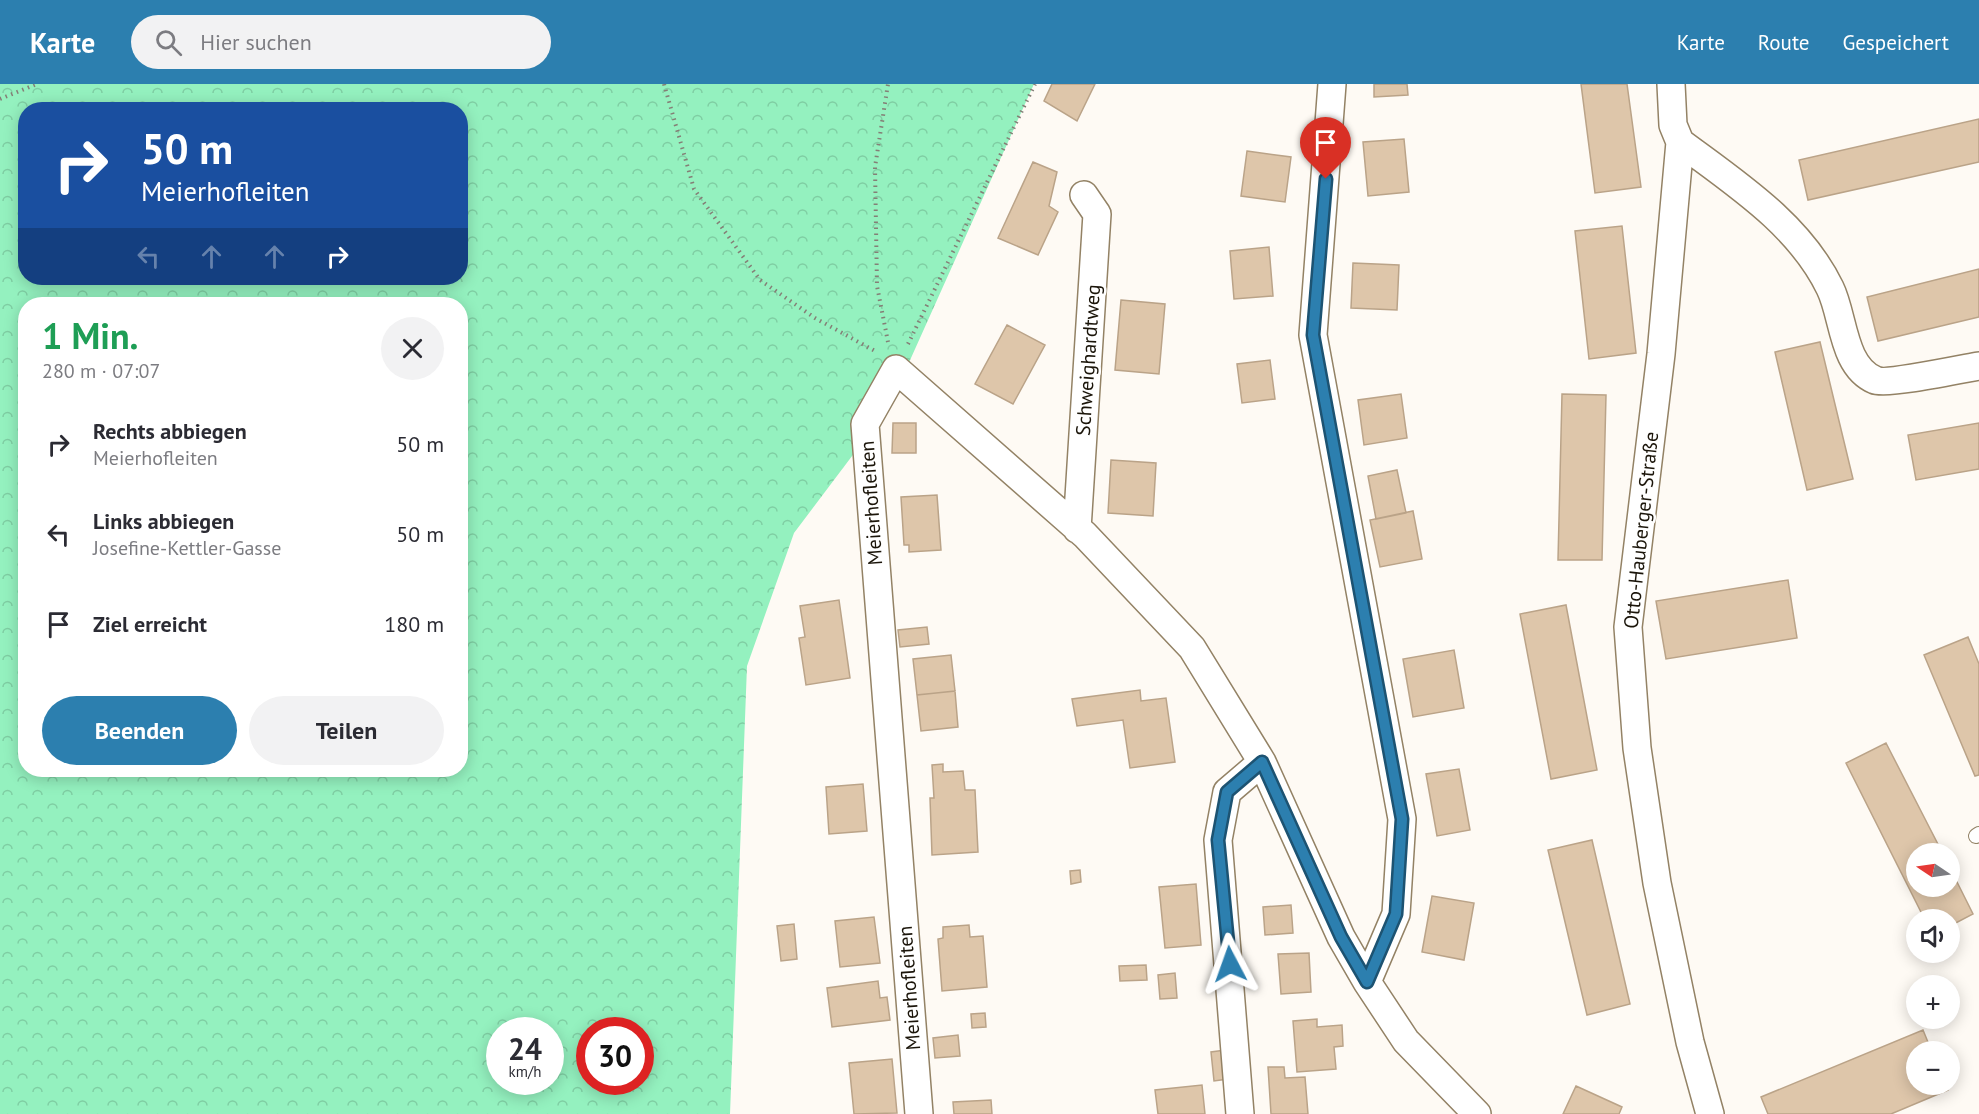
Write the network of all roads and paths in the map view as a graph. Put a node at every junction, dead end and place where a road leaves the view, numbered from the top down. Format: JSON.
{"nodes":[{"id":1,"x":37,"y":84,"type":"edge"},
{"id":2,"x":664,"y":84,"type":"edge"},
{"id":3,"x":888,"y":84,"type":"edge"},
{"id":4,"x":1035,"y":84,"type":"edge"},
{"id":5,"x":1332,"y":84,"type":"edge"},
{"id":6,"x":1671,"y":84,"type":"edge"},
{"id":7,"x":0,"y":99,"type":"edge"},
{"id":8,"x":1680,"y":142,"type":"junction"},
{"id":9,"x":1084,"y":195,"type":"dead end"},
{"id":10,"x":1979,"y":366,"type":"edge"},
{"id":11,"x":896,"y":369,"type":"junction"},
{"id":12,"x":1077,"y":529,"type":"junction"},
{"id":13,"x":1262,"y":762,"type":"junction"},
{"id":14,"x":1367,"y":982,"type":"junction"},
{"id":15,"x":919,"y":1114,"type":"edge"},
{"id":16,"x":1240,"y":1114,"type":"edge"},
{"id":17,"x":1477,"y":1114,"type":"edge"},
{"id":18,"x":1710,"y":1114,"type":"edge"}],
"edges":[{"from":1,"to":7,"type":"path"},
{"from":2,"to":11,"type":"path"},
{"from":3,"to":11,"type":"path"},
{"from":4,"to":11,"type":"path"},
{"from":5,"to":14,"type":"street"},
{"from":6,"to":8,"type":"street","name":"Otto-Hauberger-Straße"},
{"from":8,"to":10,"type":"street"},
{"from":8,"to":18,"type":"street","name":"Otto-Hauberger-Straße"},
{"from":9,"to":12,"type":"street","name":"Schweighardtweg"},
{"from":11,"to":12,"type":"street"},
{"from":11,"to":15,"type":"street","name":"Meierhofleiten"},
{"from":12,"to":13,"type":"street"},
{"from":13,"to":14,"type":"street"},
{"from":13,"to":16,"type":"street"},
{"from":14,"to":17,"type":"street"}]}
